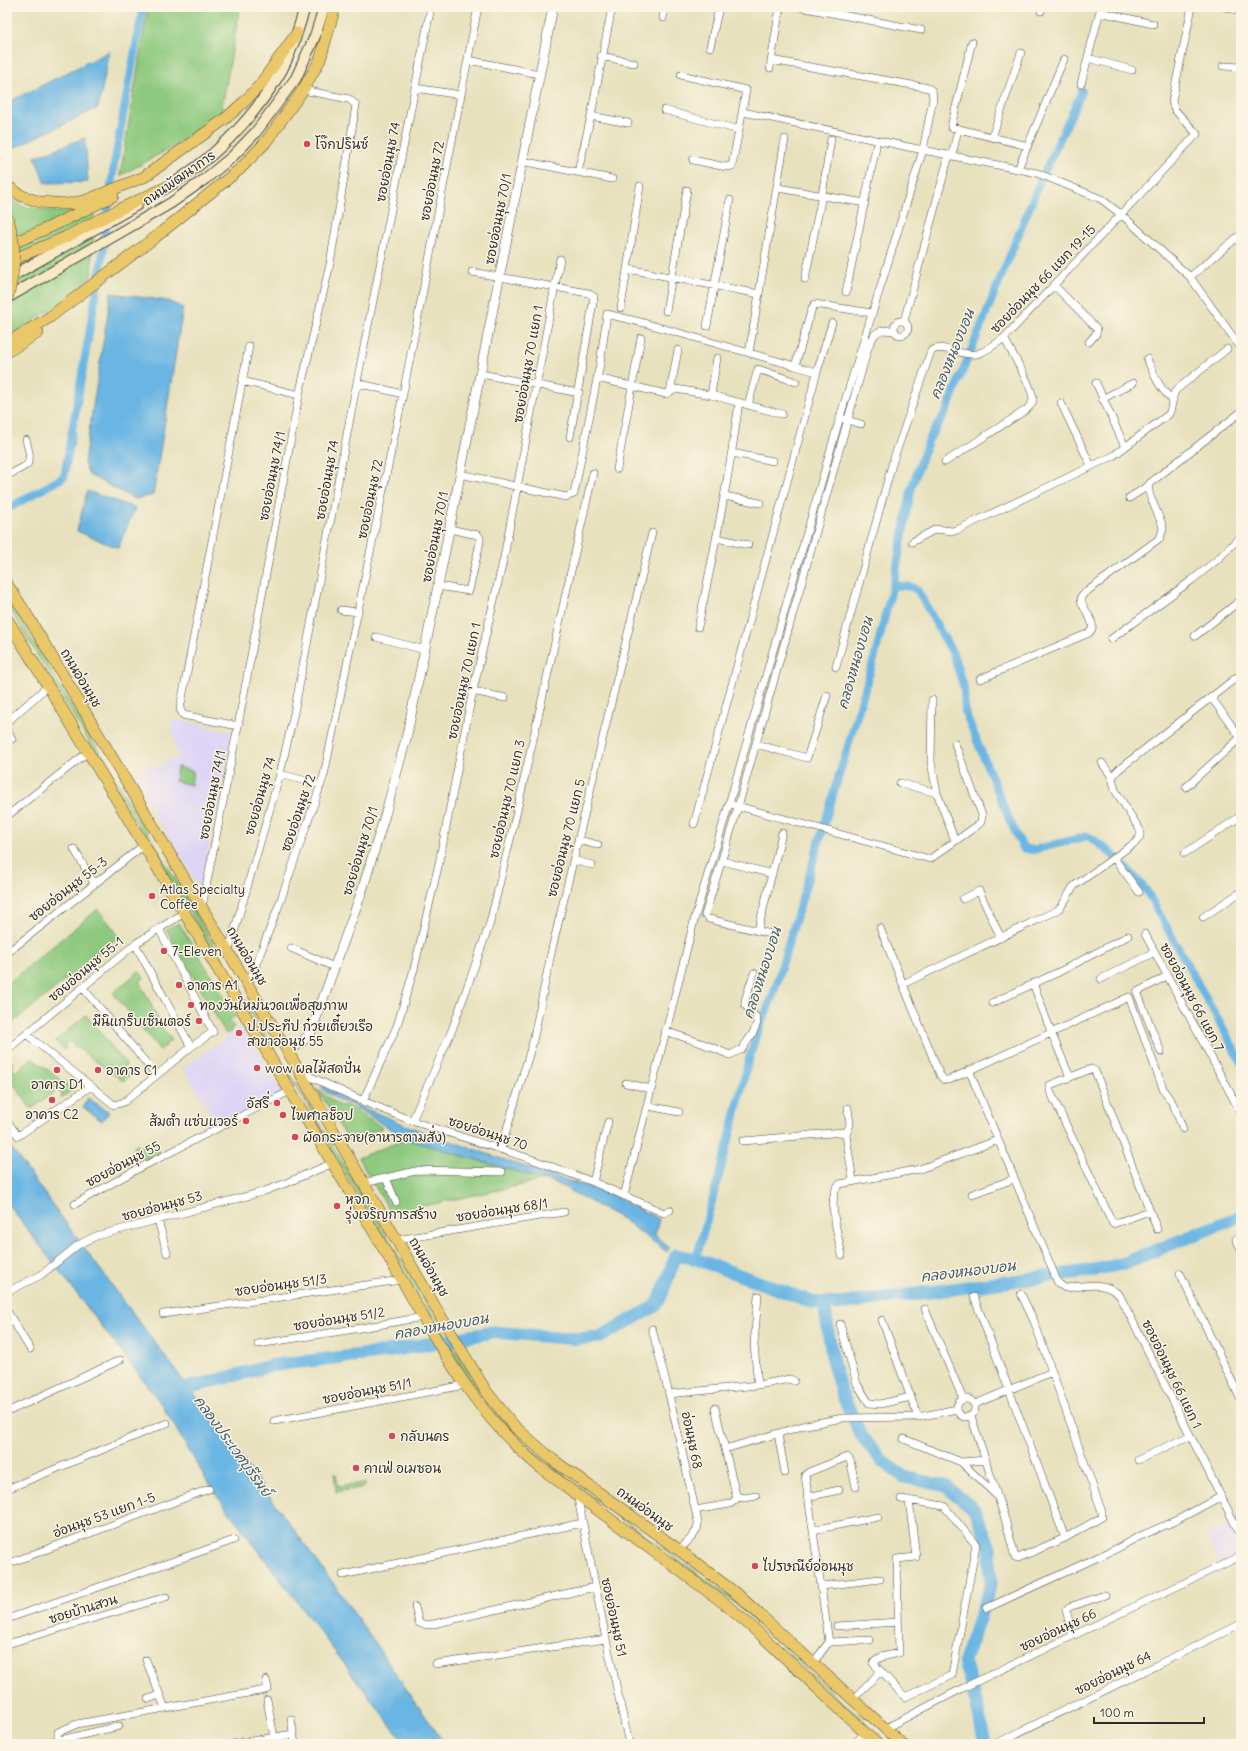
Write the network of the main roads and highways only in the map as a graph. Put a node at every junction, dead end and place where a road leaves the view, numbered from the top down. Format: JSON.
{"nodes":[{"id":1,"x":305,"y":7,"type":"edge"},
{"id":2,"x":324,"y":7,"type":"edge"},
{"id":3,"x":334,"y":7,"type":"edge"},
{"id":4,"x":297,"y":33,"type":"junction"},
{"id":5,"x":7,"y":186,"type":"edge"},
{"id":6,"x":169,"y":186,"type":"joint"},
{"id":7,"x":97,"y":200,"type":"junction"},
{"id":8,"x":7,"y":217,"type":"edge"},
{"id":9,"x":95,"y":225,"type":"junction"},
{"id":10,"x":7,"y":246,"type":"edge"},
{"id":11,"x":7,"y":262,"type":"edge"},
{"id":12,"x":108,"y":276,"type":"junction"},
{"id":13,"x":7,"y":279,"type":"edge"},
{"id":14,"x":7,"y":298,"type":"edge"},
{"id":15,"x":7,"y":343,"type":"edge"},
{"id":16,"x":7,"y":352,"type":"edge"},
{"id":17,"x":7,"y":584,"type":"edge"},
{"id":18,"x":7,"y":619,"type":"edge"},
{"id":19,"x":288,"y":1052,"type":"junction"},
{"id":20,"x":273,"y":1061,"type":"junction"},
{"id":21,"x":877,"y":1744,"type":"edge"},
{"id":22,"x":902,"y":1744,"type":"edge"}],
"edges":[{"from":1,"to":4,"type":"main road","name":"ถนนพัฒนาการ"},
{"from":2,"to":14,"type":"main road","name":"ถนนพัฒนาการ"},
{"from":3,"to":12,"type":"main road"},
{"from":4,"to":6,"type":"main road","name":"ถนนพัฒนาการ"},
{"from":4,"to":7,"type":"main road"},
{"from":5,"to":7,"type":"main road"},
{"from":6,"to":9,"type":"main road"},
{"from":7,"to":10,"type":"main road"},
{"from":8,"to":14,"type":"main road","bridge":true},
{"from":9,"to":11,"type":"main road"},
{"from":9,"to":13,"type":"main road"},
{"from":12,"to":15,"type":"main road"},
{"from":12,"to":16,"type":"main road"},
{"from":17,"to":19,"type":"main road","name":"ถนนอ่อนนุช"},
{"from":18,"to":20,"type":"main road"},
{"from":19,"to":20,"type":"main road"},
{"from":19,"to":22,"type":"main road","name":"ถนนอ่อนนุช"},
{"from":20,"to":21,"type":"main road"}]}
